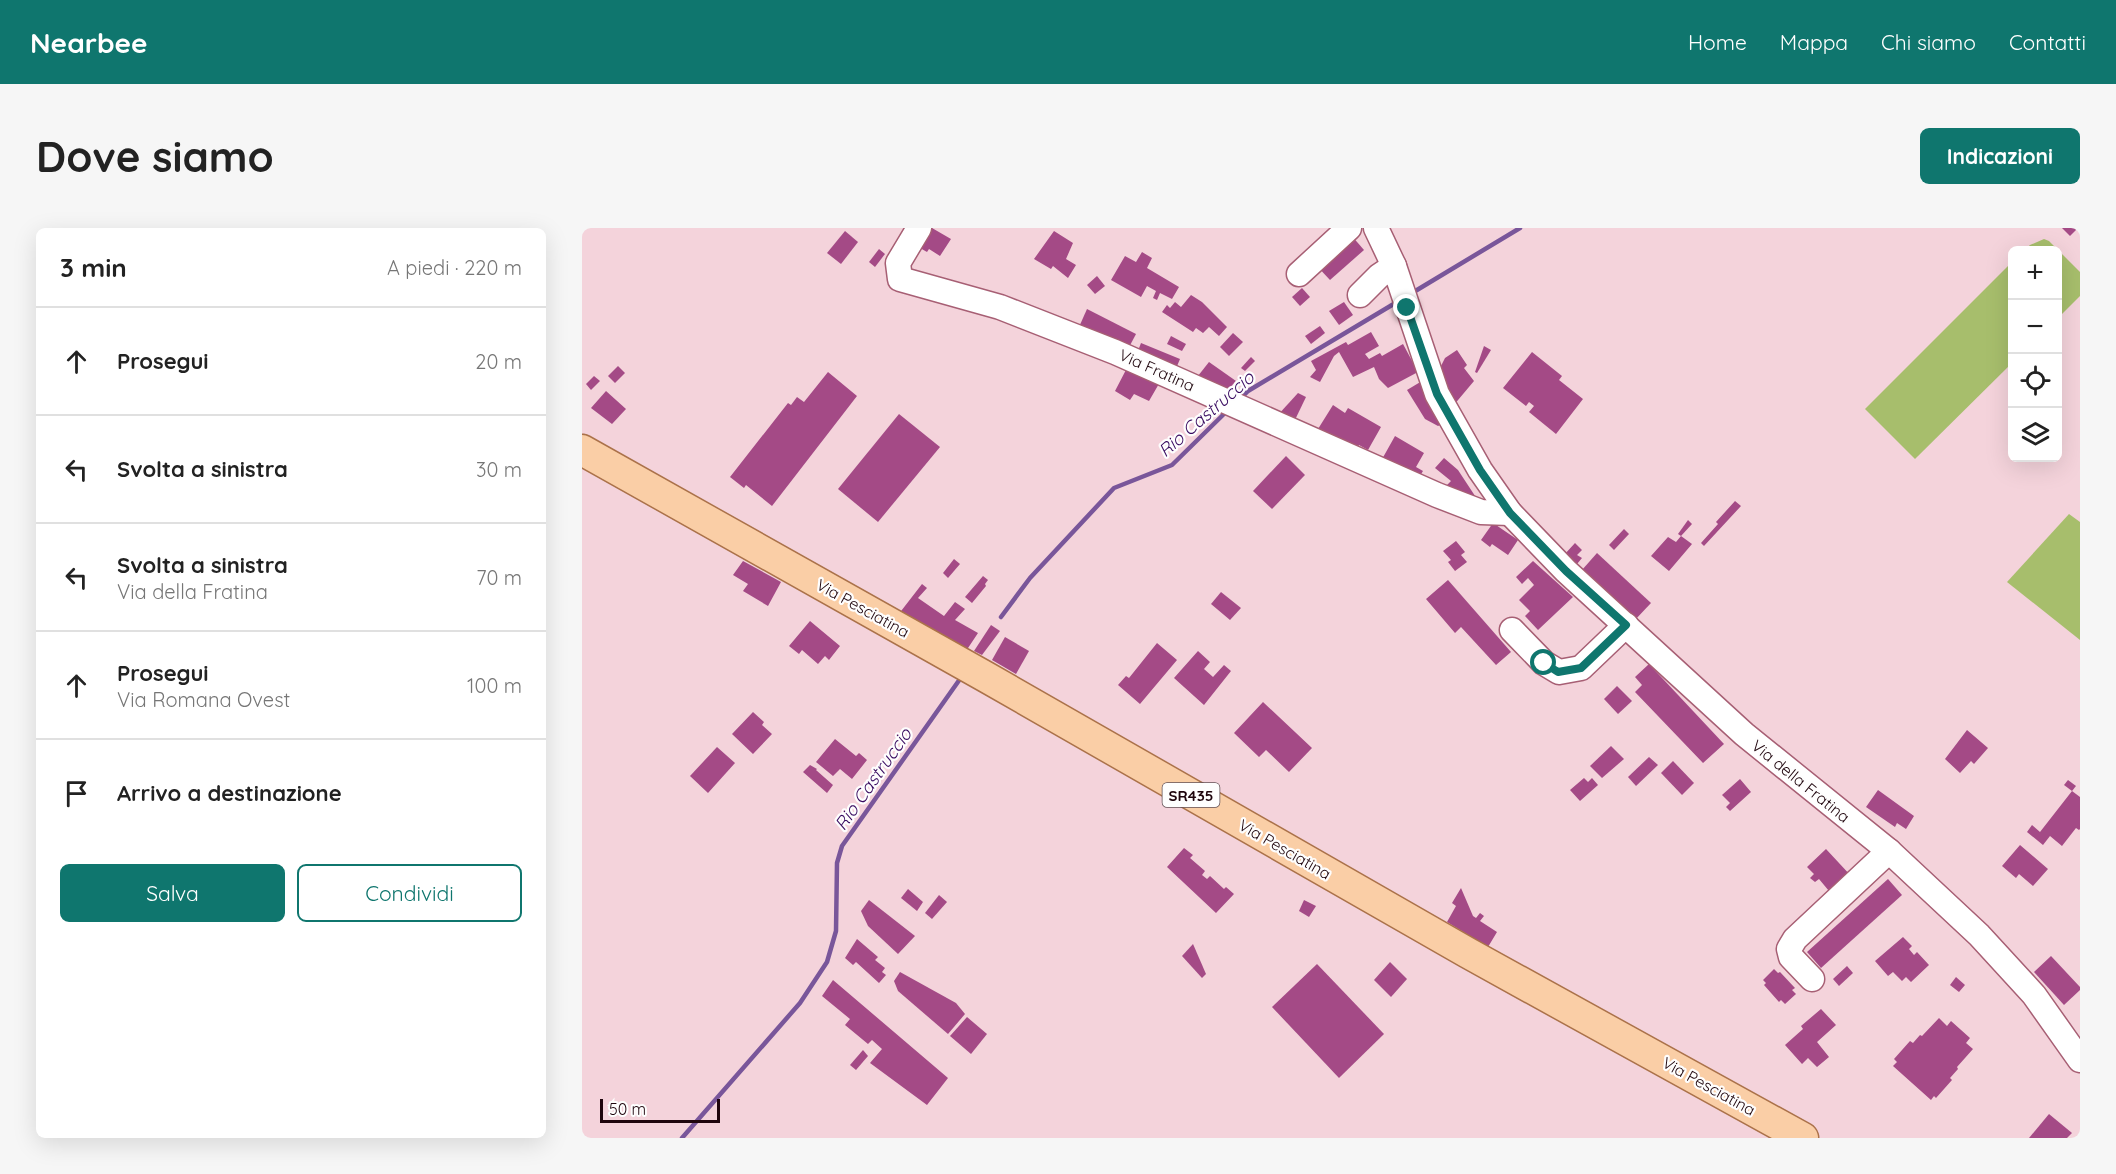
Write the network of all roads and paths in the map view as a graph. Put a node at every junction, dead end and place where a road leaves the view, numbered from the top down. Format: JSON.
{"nodes":[{"id":1,"x":919,"y":228,"type":"edge"},
{"id":2,"x":1349,"y":228,"type":"edge"},
{"id":3,"x":1376,"y":228,"type":"edge"},
{"id":4,"x":1394,"y":266,"type":"junction"},
{"id":5,"x":1299,"y":274,"type":"dead end"},
{"id":6,"x":1360,"y":295,"type":"dead end"},
{"id":7,"x":582,"y":450,"type":"edge"},
{"id":8,"x":1510,"y":513,"type":"junction"},
{"id":9,"x":1626,"y":625,"type":"junction"},
{"id":10,"x":1512,"y":630,"type":"dead end"},
{"id":11,"x":1889,"y":851,"type":"junction"},
{"id":12,"x":1812,"y":979,"type":"dead end"},
{"id":13,"x":2080,"y":1060,"type":"edge"},
{"id":14,"x":1803,"y":1138,"type":"edge"}],
"edges":[{"from":1,"to":8,"type":"street","name":"Via Fratina"},
{"from":2,"to":5,"type":"street"},
{"from":3,"to":4,"type":"street","name":"Via della Fratina"},
{"from":4,"to":6,"type":"street"},
{"from":4,"to":8,"type":"street","name":"Via della Fratina"},
{"from":7,"to":14,"type":"main road","name":"Via Pesciatina","number":"SR435"},
{"from":8,"to":9,"type":"street","name":"Via della Fratina"},
{"from":9,"to":10,"type":"street"},
{"from":9,"to":11,"type":"street","name":"Via della Fratina"},
{"from":11,"to":12,"type":"street"},
{"from":11,"to":13,"type":"street","name":"Via della Fratina"}]}
